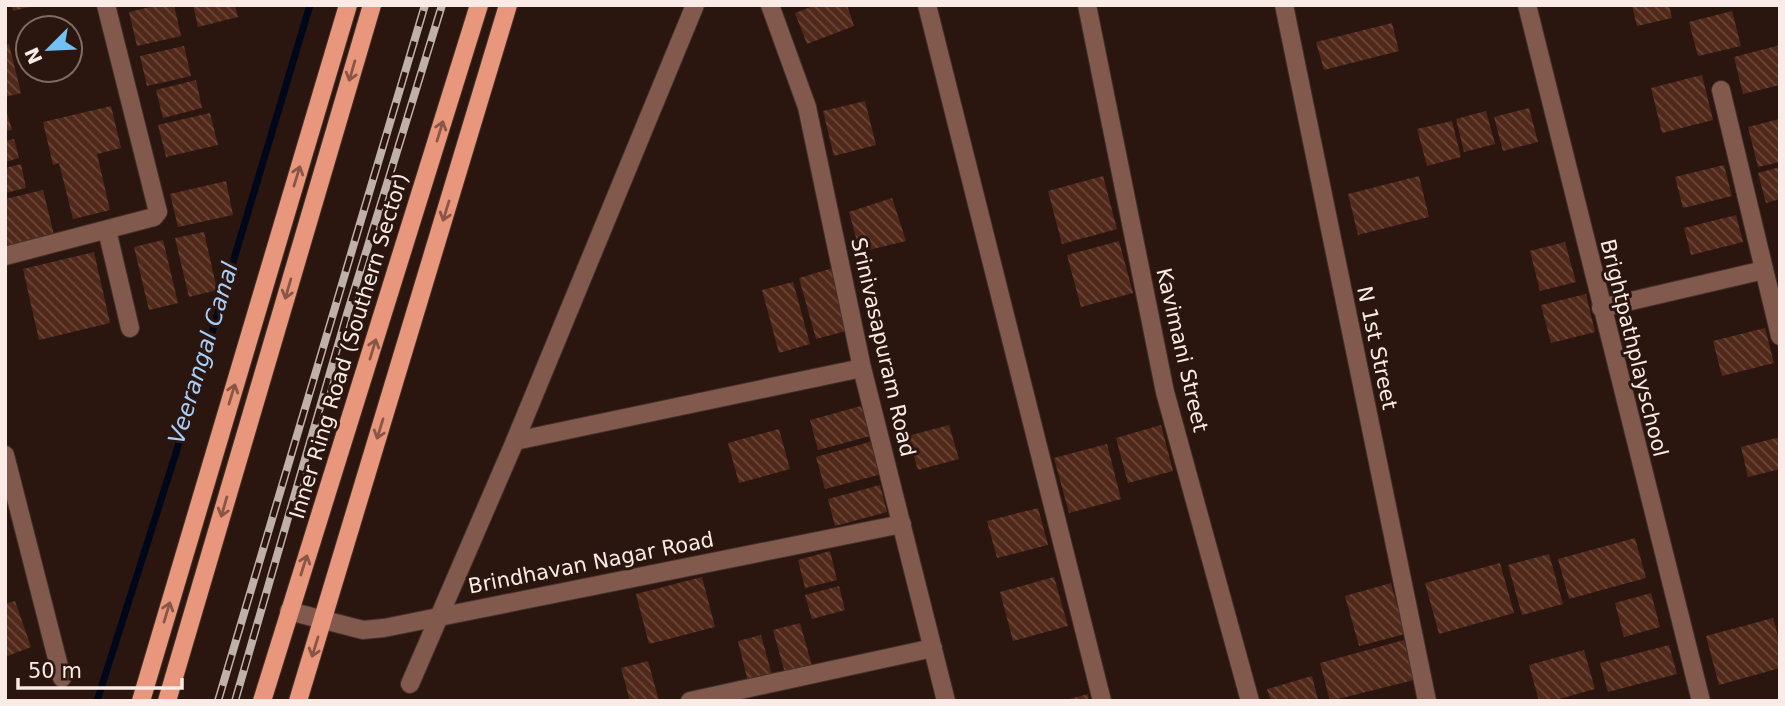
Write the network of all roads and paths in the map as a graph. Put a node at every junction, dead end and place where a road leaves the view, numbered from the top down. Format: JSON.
{"nodes":[{"id":1,"x":106,"y":5,"type":"edge"},
{"id":2,"x":348,"y":5,"type":"edge"},
{"id":3,"x":372,"y":5,"type":"edge"},
{"id":4,"x":479,"y":5,"type":"edge"},
{"id":5,"x":508,"y":5,"type":"edge"},
{"id":6,"x":695,"y":5,"type":"edge"},
{"id":7,"x":770,"y":5,"type":"edge"},
{"id":8,"x":927,"y":5,"type":"edge"},
{"id":9,"x":1087,"y":5,"type":"edge"},
{"id":10,"x":1284,"y":5,"type":"edge"},
{"id":11,"x":1527,"y":5,"type":"edge"},
{"id":12,"x":1721,"y":90,"type":"dead end"},
{"id":13,"x":107,"y":230,"type":"junction"},
{"id":14,"x":5,"y":256,"type":"edge"},
{"id":15,"x":1764,"y":270,"type":"junction"},
{"id":16,"x":1601,"y":308,"type":"junction"},
{"id":17,"x":130,"y":328,"type":"dead end"},
{"id":18,"x":1780,"y":337,"type":"edge"},
{"id":19,"x":862,"y":368,"type":"junction"},
{"id":20,"x":515,"y":441,"type":"junction"},
{"id":21,"x":5,"y":455,"type":"edge"},
{"id":22,"x":902,"y":524,"type":"junction"},
{"id":23,"x":289,"y":611,"type":"junction"},
{"id":24,"x":441,"y":617,"type":"junction"},
{"id":25,"x":323,"y":621,"type":"junction"},
{"id":26,"x":933,"y":648,"type":"junction"},
{"id":27,"x":62,"y":678,"type":"dead end"},
{"id":28,"x":410,"y":684,"type":"dead end"},
{"id":29,"x":141,"y":701,"type":"edge"},
{"id":30,"x":167,"y":701,"type":"edge"},
{"id":31,"x":262,"y":701,"type":"edge"},
{"id":32,"x":298,"y":701,"type":"edge"},
{"id":33,"x":690,"y":701,"type":"edge"},
{"id":34,"x":946,"y":701,"type":"edge"},
{"id":35,"x":1102,"y":701,"type":"edge"},
{"id":36,"x":1250,"y":701,"type":"edge"},
{"id":37,"x":1427,"y":701,"type":"edge"},
{"id":38,"x":1701,"y":701,"type":"edge"}],
"edges":[{"from":1,"to":13,"type":"street"},
{"from":29,"to":2,"type":"main road","one_way":true},
{"from":3,"to":30,"type":"main road","one_way":true},
{"from":23,"to":4,"type":"main road","name":"Inner Ring Road (Southern Sector)","one_way":true},
{"from":5,"to":25,"type":"main road","one_way":true},
{"from":6,"to":20,"type":"street"},
{"from":7,"to":19,"type":"street","name":"Srinivasapuram Road"},
{"from":8,"to":35,"type":"street"},
{"from":9,"to":36,"type":"street","name":"Kavimani Street"},
{"from":10,"to":37,"type":"street","name":"N 1st Street"},
{"from":11,"to":16,"type":"street","name":"Brightpathplayschool"},
{"from":12,"to":15,"type":"street"},
{"from":13,"to":14,"type":"street"},
{"from":13,"to":17,"type":"street"},
{"from":15,"to":16,"type":"street"},
{"from":15,"to":18,"type":"street"},
{"from":16,"to":38,"type":"street","name":"Brightpathplayschool"},
{"from":19,"to":20,"type":"street"},
{"from":19,"to":22,"type":"street","name":"Srinivasapuram Road"},
{"from":20,"to":24,"type":"street"},
{"from":21,"to":27,"type":"street"},
{"from":22,"to":24,"type":"street","name":"Brindhavan Nagar Road"},
{"from":22,"to":26,"type":"street","name":"Srinivasapuram Road"},
{"from":23,"to":25,"type":"street","name":"Brindhavan Nagar Road"},
{"from":23,"to":31,"type":"main road","name":"Inner Ring Road (Southern Sector)"},
{"from":24,"to":25,"type":"street","name":"Brindhavan Nagar Road"},
{"from":24,"to":28,"type":"street"},
{"from":25,"to":32,"type":"main road","one_way":true},
{"from":26,"to":33,"type":"street"},
{"from":26,"to":34,"type":"street","name":"Srinivasapuram Road"}]}
